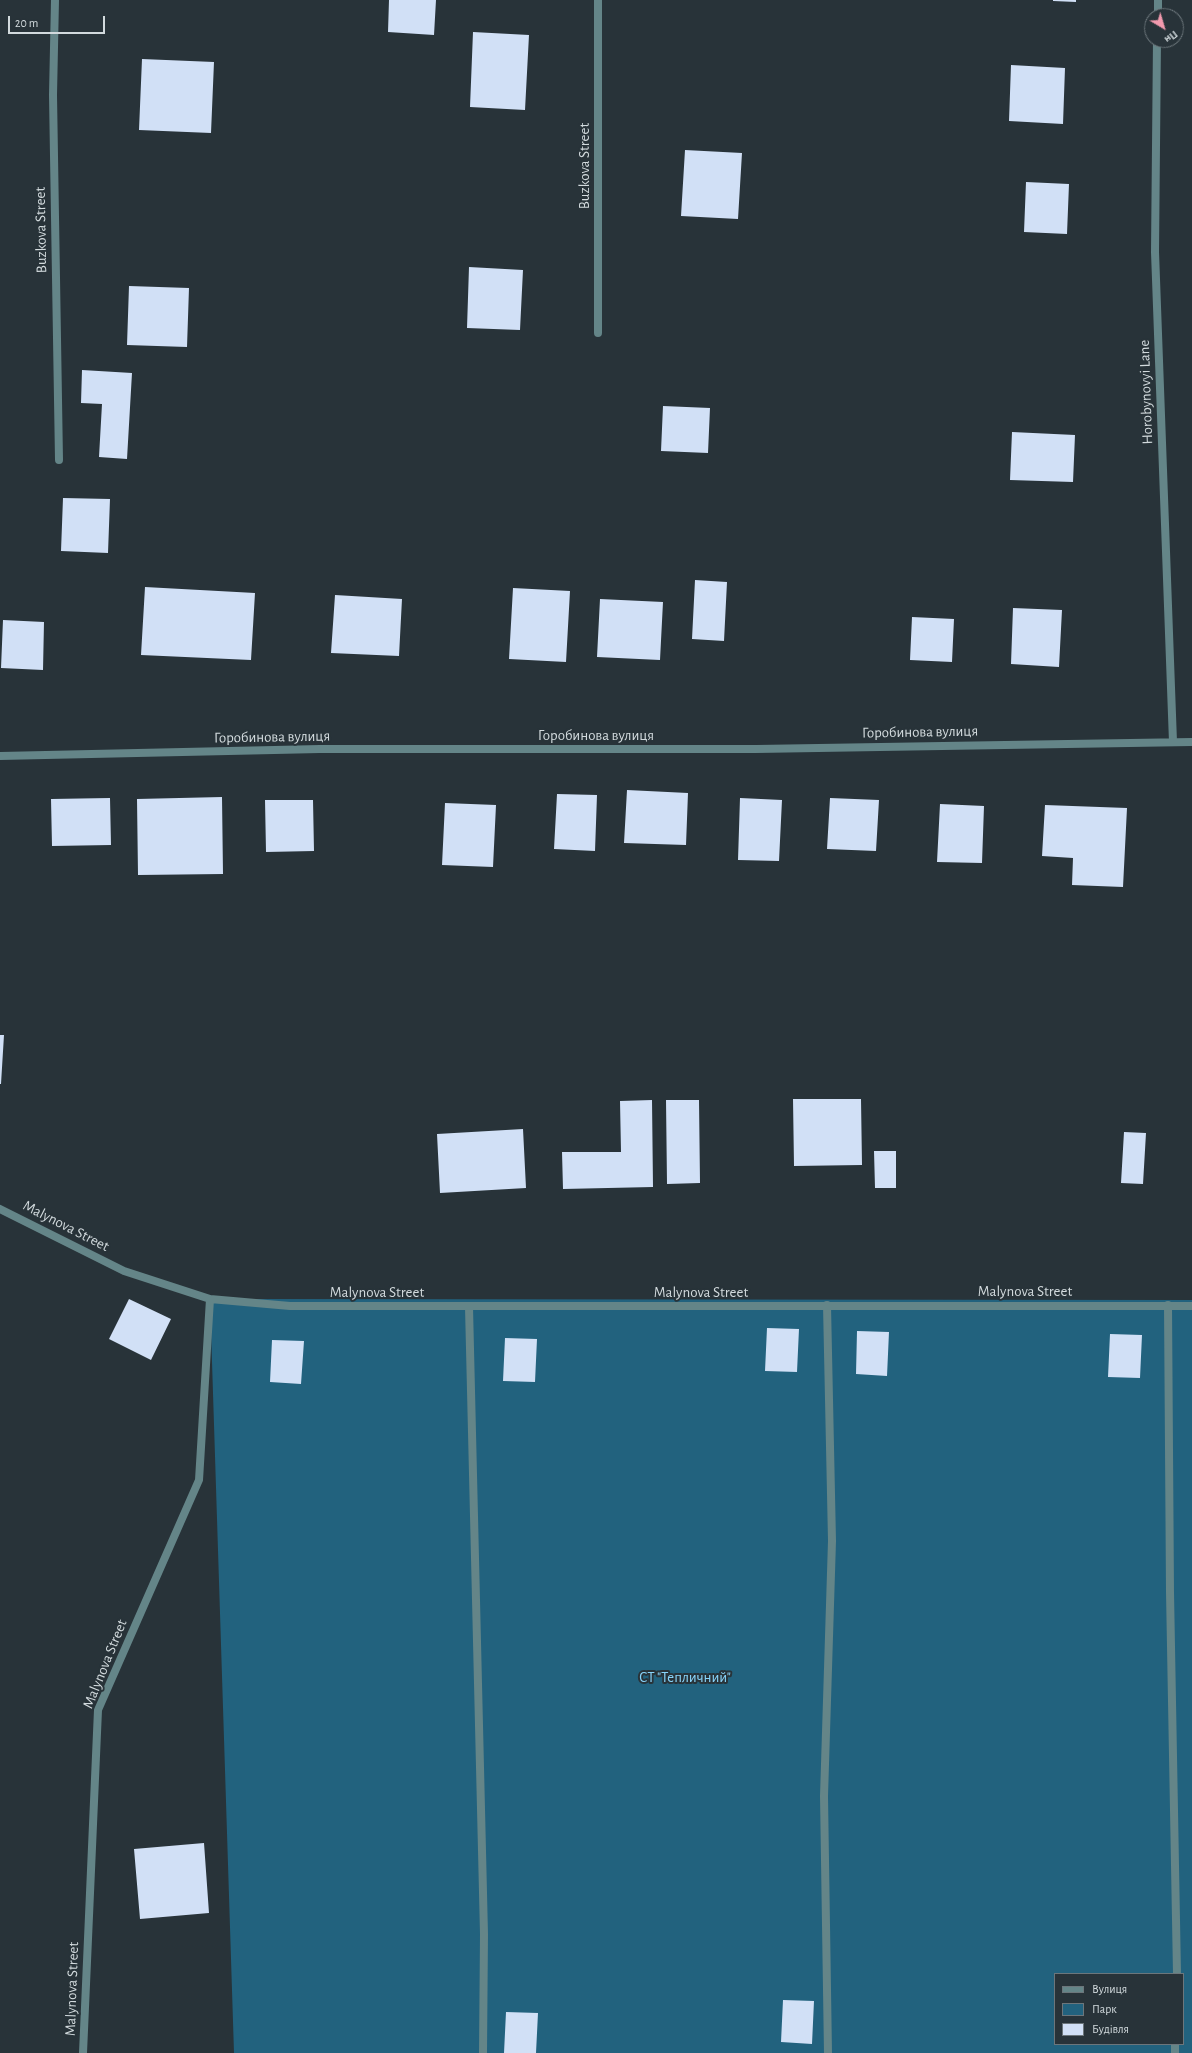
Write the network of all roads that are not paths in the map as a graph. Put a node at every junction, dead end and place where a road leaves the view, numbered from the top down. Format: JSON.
{"nodes":[{"id":1,"x":55,"y":0,"type":"edge"},
{"id":2,"x":598,"y":0,"type":"edge"},
{"id":3,"x":1157,"y":48,"type":"edge"},
{"id":4,"x":598,"y":333,"type":"dead end"},
{"id":5,"x":59,"y":460,"type":"dead end"},
{"id":6,"x":1173,"y":742,"type":"junction"},
{"id":7,"x":1192,"y":742,"type":"edge"},
{"id":8,"x":0,"y":756,"type":"edge"},
{"id":9,"x":0,"y":1209,"type":"edge"},
{"id":10,"x":210,"y":1299,"type":"junction"},
{"id":11,"x":827,"y":1305,"type":"junction"},
{"id":12,"x":1168,"y":1305,"type":"junction"},
{"id":13,"x":1192,"y":1306,"type":"edge"},
{"id":14,"x":469,"y":1307,"type":"junction"},
{"id":15,"x":1177,"y":1973,"type":"edge"},
{"id":16,"x":83,"y":2053,"type":"edge"},
{"id":17,"x":483,"y":2053,"type":"edge"},
{"id":18,"x":828,"y":2053,"type":"edge"}],
"edges":[{"from":1,"to":5,"type":"street","name":"Buzkova Street"},
{"from":2,"to":4,"type":"street","name":"Buzkova Street"},
{"from":3,"to":6,"type":"street","name":"Horobynovyi Lane"},
{"from":6,"to":7,"type":"street","name":"Горобинова вулиця"},
{"from":6,"to":8,"type":"street","name":"Горобинова вулиця"},
{"from":9,"to":10,"type":"street","name":"Malynova Street"},
{"from":10,"to":14,"type":"street","name":"Malynova Street"},
{"from":10,"to":16,"type":"street","name":"Malynova Street"},
{"from":11,"to":12,"type":"street","name":"Malynova Street"},
{"from":11,"to":14,"type":"street","name":"Malynova Street"},
{"from":11,"to":18,"type":"street"},
{"from":12,"to":13,"type":"street","name":"Malynova Street"},
{"from":12,"to":15,"type":"street"},
{"from":14,"to":17,"type":"street"}]}
